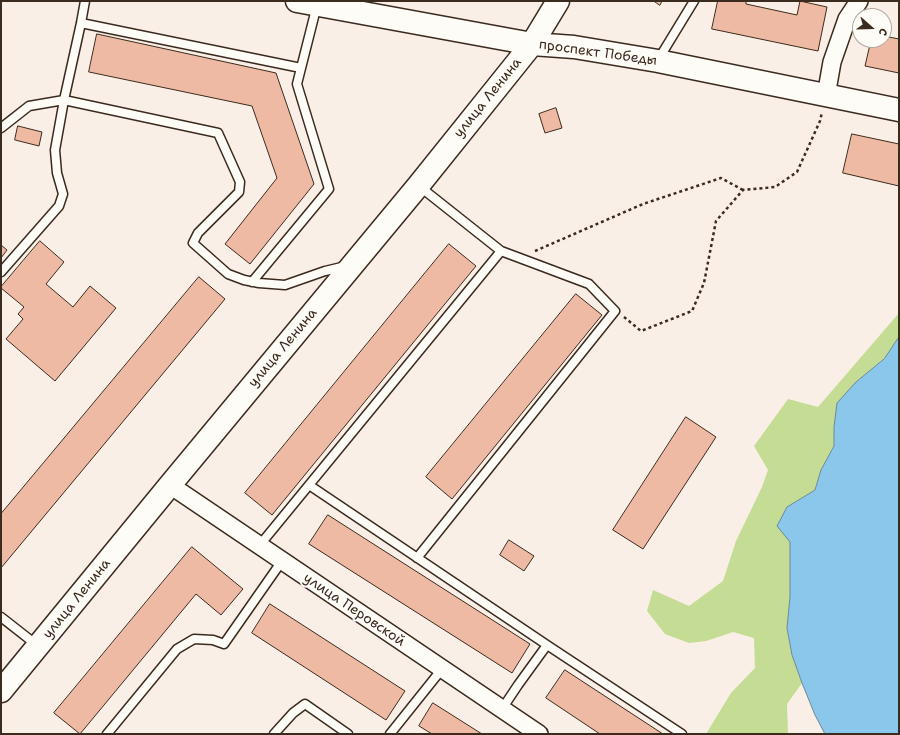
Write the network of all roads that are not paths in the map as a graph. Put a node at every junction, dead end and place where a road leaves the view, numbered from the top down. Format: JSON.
{"nodes":[{"id":1,"x":84,"y":1,"type":"edge"},
{"id":2,"x":558,"y":1,"type":"edge"},
{"id":3,"x":694,"y":1,"type":"edge"},
{"id":4,"x":859,"y":1,"type":"edge"},
{"id":5,"x":307,"y":3,"type":"edge"},
{"id":6,"x":81,"y":23,"type":"junction"},
{"id":7,"x":532,"y":44,"type":"junction"},
{"id":8,"x":658,"y":61,"type":"junction"},
{"id":9,"x":301,"y":68,"type":"junction"},
{"id":10,"x":826,"y":96,"type":"junction"},
{"id":11,"x":64,"y":100,"type":"junction"},
{"id":12,"x":899,"y":110,"type":"edge"},
{"id":13,"x":1,"y":128,"type":"edge"},
{"id":14,"x":418,"y":186,"type":"junction"},
{"id":15,"x":501,"y":251,"type":"junction"},
{"id":16,"x":352,"y":264,"type":"junction"},
{"id":17,"x":1,"y":272,"type":"edge"},
{"id":18,"x":252,"y":282,"type":"junction"},
{"id":19,"x":170,"y":485,"type":"junction"},
{"id":20,"x":309,"y":485,"type":"junction"},
{"id":21,"x":260,"y":546,"type":"junction"},
{"id":22,"x":417,"y":558,"type":"junction"},
{"id":23,"x":282,"y":561,"type":"junction"},
{"id":24,"x":1,"y":617,"type":"edge"},
{"id":25,"x":547,"y":645,"type":"junction"},
{"id":26,"x":38,"y":646,"type":"junction"},
{"id":27,"x":442,"y":669,"type":"junction"},
{"id":28,"x":1,"y":691,"type":"edge"},
{"id":29,"x":502,"y":709,"type":"junction"},
{"id":30,"x":106,"y":734,"type":"edge"},
{"id":31,"x":274,"y":734,"type":"edge"},
{"id":32,"x":348,"y":734,"type":"edge"},
{"id":33,"x":390,"y":734,"type":"edge"},
{"id":34,"x":539,"y":734,"type":"edge"},
{"id":35,"x":682,"y":734,"type":"edge"}],
"edges":[{"from":1,"to":6,"type":"lane"},
{"from":2,"to":7,"type":"street","name":"улица Ленина"},
{"from":3,"to":8,"type":"lane"},
{"from":4,"to":10,"type":"street"},
{"from":5,"to":7,"type":"street","name":"проспект Победы"},
{"from":5,"to":9,"type":"lane"},
{"from":6,"to":9,"type":"lane"},
{"from":6,"to":11,"type":"lane"},
{"from":7,"to":8,"type":"street","name":"проспект Победы"},
{"from":7,"to":14,"type":"street","name":"улица Ленина"},
{"from":8,"to":10,"type":"street","name":"проспект Победы"},
{"from":9,"to":18,"type":"lane"},
{"from":10,"to":12,"type":"street","name":"проспект Победы"},
{"from":11,"to":13,"type":"lane"},
{"from":11,"to":17,"type":"lane"},
{"from":11,"to":18,"type":"lane"},
{"from":14,"to":15,"type":"lane"},
{"from":14,"to":16,"type":"street","name":"улица Ленина"},
{"from":15,"to":20,"type":"lane"},
{"from":15,"to":22,"type":"lane"},
{"from":16,"to":18,"type":"lane"},
{"from":16,"to":19,"type":"street","name":"улица Ленина"},
{"from":19,"to":21,"type":"street","name":"улица Перовской"},
{"from":19,"to":26,"type":"street","name":"улица Ленина"},
{"from":20,"to":21,"type":"lane"},
{"from":20,"to":22,"type":"lane"},
{"from":21,"to":23,"type":"street","name":"улица Перовской"},
{"from":22,"to":25,"type":"lane"},
{"from":23,"to":27,"type":"street","name":"улица Перовской"},
{"from":23,"to":30,"type":"lane"},
{"from":24,"to":26,"type":"lane"},
{"from":25,"to":29,"type":"lane"},
{"from":25,"to":35,"type":"lane"},
{"from":26,"to":28,"type":"street","name":"улица Ленина"},
{"from":27,"to":29,"type":"street","name":"улица Перовской"},
{"from":27,"to":33,"type":"lane"},
{"from":29,"to":34,"type":"street","name":"улица Перовской"},
{"from":31,"to":32,"type":"lane"}]}
